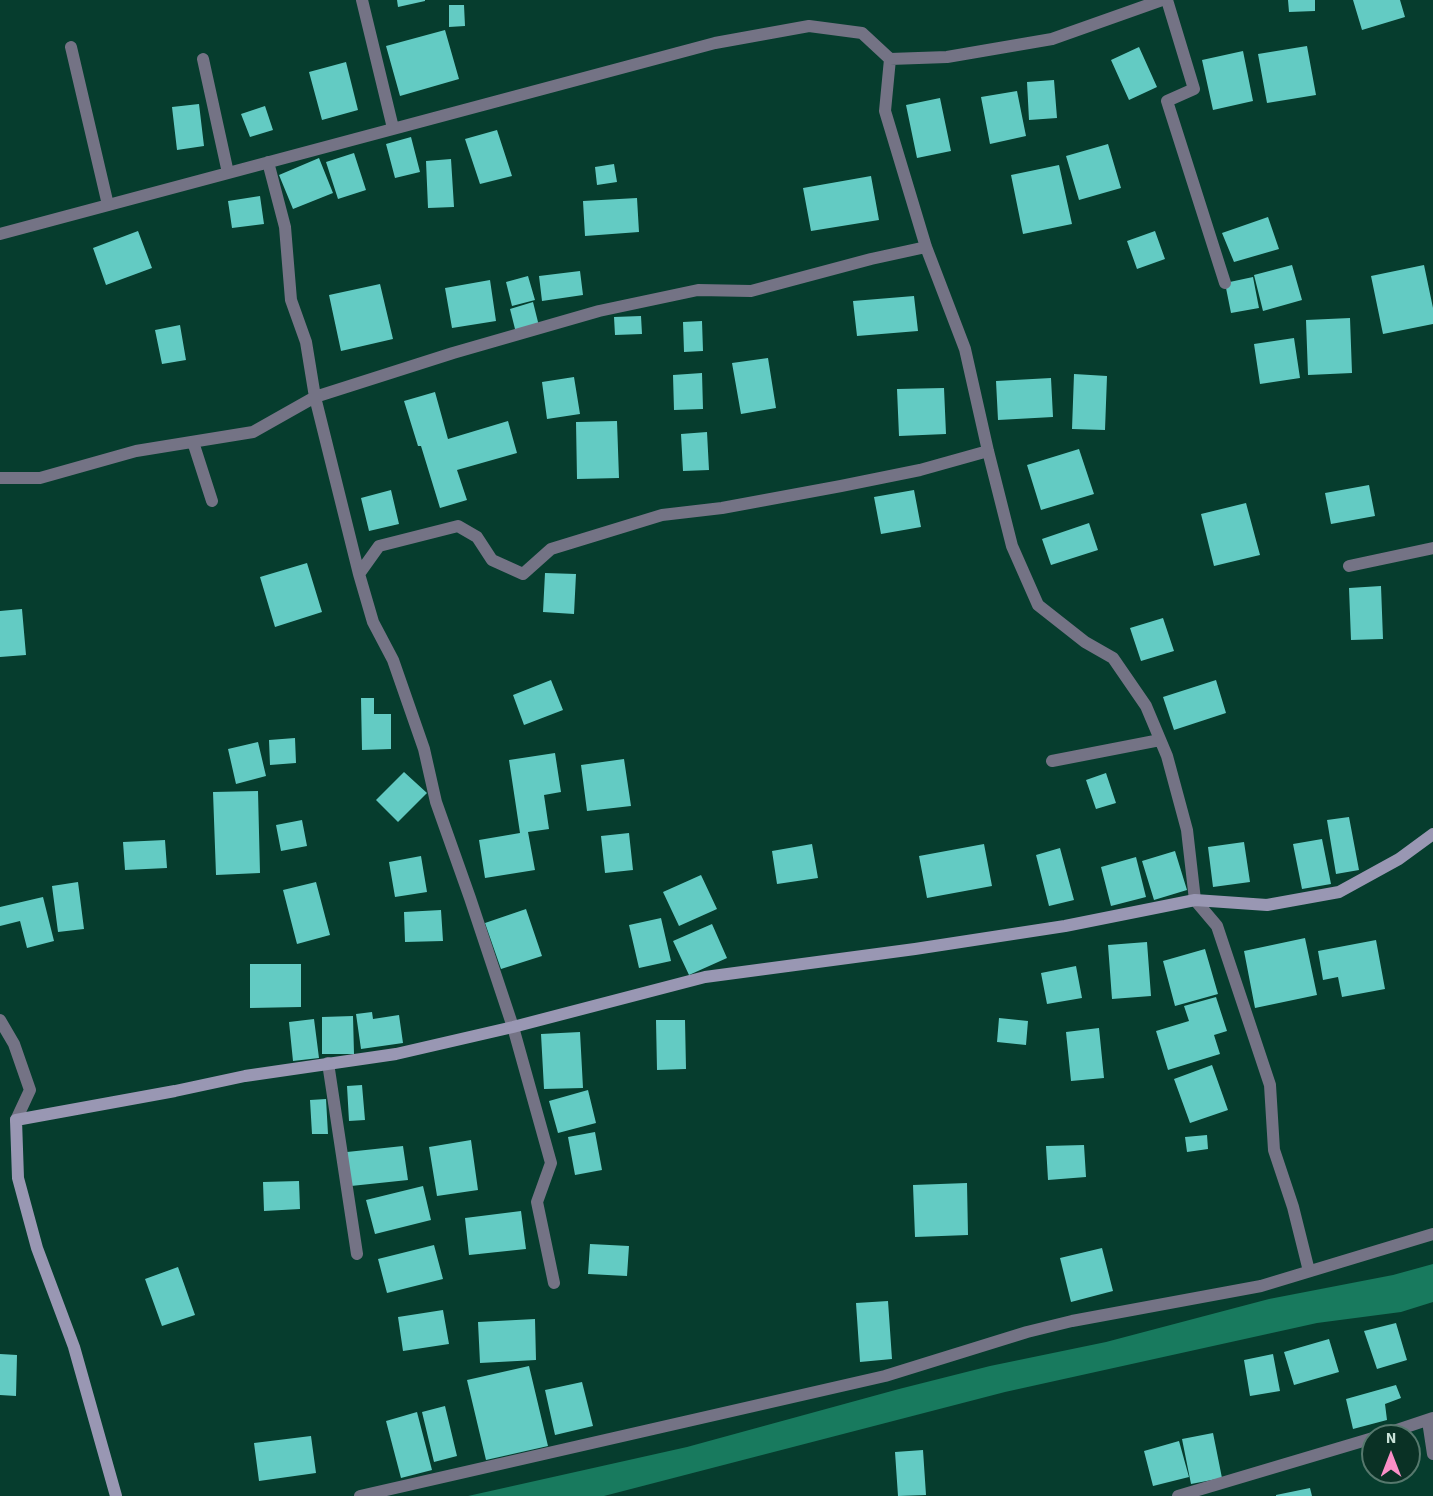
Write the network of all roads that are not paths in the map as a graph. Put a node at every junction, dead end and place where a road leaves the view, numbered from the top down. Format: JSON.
{"nodes":[{"id":1,"x":362,"y":0,"type":"edge"},
{"id":2,"x":1165,"y":0,"type":"edge"},
{"id":3,"x":71,"y":46,"type":"dead end"},
{"id":4,"x":203,"y":58,"type":"dead end"},
{"id":5,"x":890,"y":58,"type":"junction"},
{"id":6,"x":393,"y":128,"type":"junction"},
{"id":7,"x":268,"y":162,"type":"junction"},
{"id":8,"x":228,"y":173,"type":"junction"},
{"id":9,"x":108,"y":205,"type":"junction"},
{"id":10,"x":0,"y":234,"type":"edge"},
{"id":11,"x":926,"y":247,"type":"junction"},
{"id":12,"x":1225,"y":283,"type":"dead end"},
{"id":13,"x":315,"y":398,"type":"junction"},
{"id":14,"x":193,"y":442,"type":"junction"},
{"id":15,"x":988,"y":451,"type":"junction"},
{"id":16,"x":0,"y":478,"type":"edge"},
{"id":17,"x":212,"y":501,"type":"dead end"},
{"id":18,"x":1433,"y":548,"type":"edge"},
{"id":19,"x":1349,"y":566,"type":"dead end"},
{"id":20,"x":358,"y":574,"type":"junction"},
{"id":21,"x":1160,"y":740,"type":"junction"},
{"id":22,"x":1052,"y":761,"type":"dead end"},
{"id":23,"x":1433,"y":834,"type":"edge"},
{"id":24,"x":1195,"y":900,"type":"junction"},
{"id":25,"x":0,"y":1020,"type":"edge"},
{"id":26,"x":513,"y":1027,"type":"junction"},
{"id":27,"x":328,"y":1063,"type":"junction"},
{"id":28,"x":16,"y":1120,"type":"junction"},
{"id":29,"x":1433,"y":1234,"type":"edge"},
{"id":30,"x":357,"y":1254,"type":"dead end"},
{"id":31,"x":1309,"y":1271,"type":"junction"},
{"id":32,"x":554,"y":1283,"type":"dead end"},
{"id":33,"x":1430,"y":1420,"type":"edge"},
{"id":34,"x":1361,"y":1442,"type":"edge"},
{"id":35,"x":1433,"y":1454,"type":"edge"},
{"id":36,"x":116,"y":1496,"type":"edge"},
{"id":37,"x":360,"y":1496,"type":"edge"},
{"id":38,"x":1178,"y":1496,"type":"edge"}],
"edges":[{"from":1,"to":6,"type":"street"},
{"from":2,"to":5,"type":"street"},
{"from":2,"to":12,"type":"street"},
{"from":3,"to":9,"type":"street"},
{"from":4,"to":8,"type":"street"},
{"from":5,"to":6,"type":"street"},
{"from":5,"to":11,"type":"street"},
{"from":6,"to":7,"type":"street"},
{"from":7,"to":8,"type":"street"},
{"from":7,"to":13,"type":"street"},
{"from":8,"to":9,"type":"street"},
{"from":9,"to":10,"type":"street"},
{"from":11,"to":13,"type":"street"},
{"from":11,"to":15,"type":"street"},
{"from":13,"to":14,"type":"street"},
{"from":13,"to":20,"type":"street"},
{"from":14,"to":16,"type":"street"},
{"from":14,"to":17,"type":"street"},
{"from":15,"to":20,"type":"street"},
{"from":15,"to":21,"type":"street"},
{"from":18,"to":19,"type":"street"},
{"from":20,"to":26,"type":"street"},
{"from":21,"to":22,"type":"street"},
{"from":21,"to":24,"type":"street"},
{"from":23,"to":24,"type":"street"},
{"from":24,"to":26,"type":"street"},
{"from":24,"to":31,"type":"street"},
{"from":25,"to":28,"type":"street"},
{"from":26,"to":27,"type":"street"},
{"from":26,"to":32,"type":"street"},
{"from":27,"to":28,"type":"street"},
{"from":27,"to":30,"type":"street"},
{"from":28,"to":36,"type":"street"},
{"from":29,"to":31,"type":"street"},
{"from":31,"to":37,"type":"street"},
{"from":33,"to":35,"type":"street"},
{"from":34,"to":38,"type":"street"}]}
